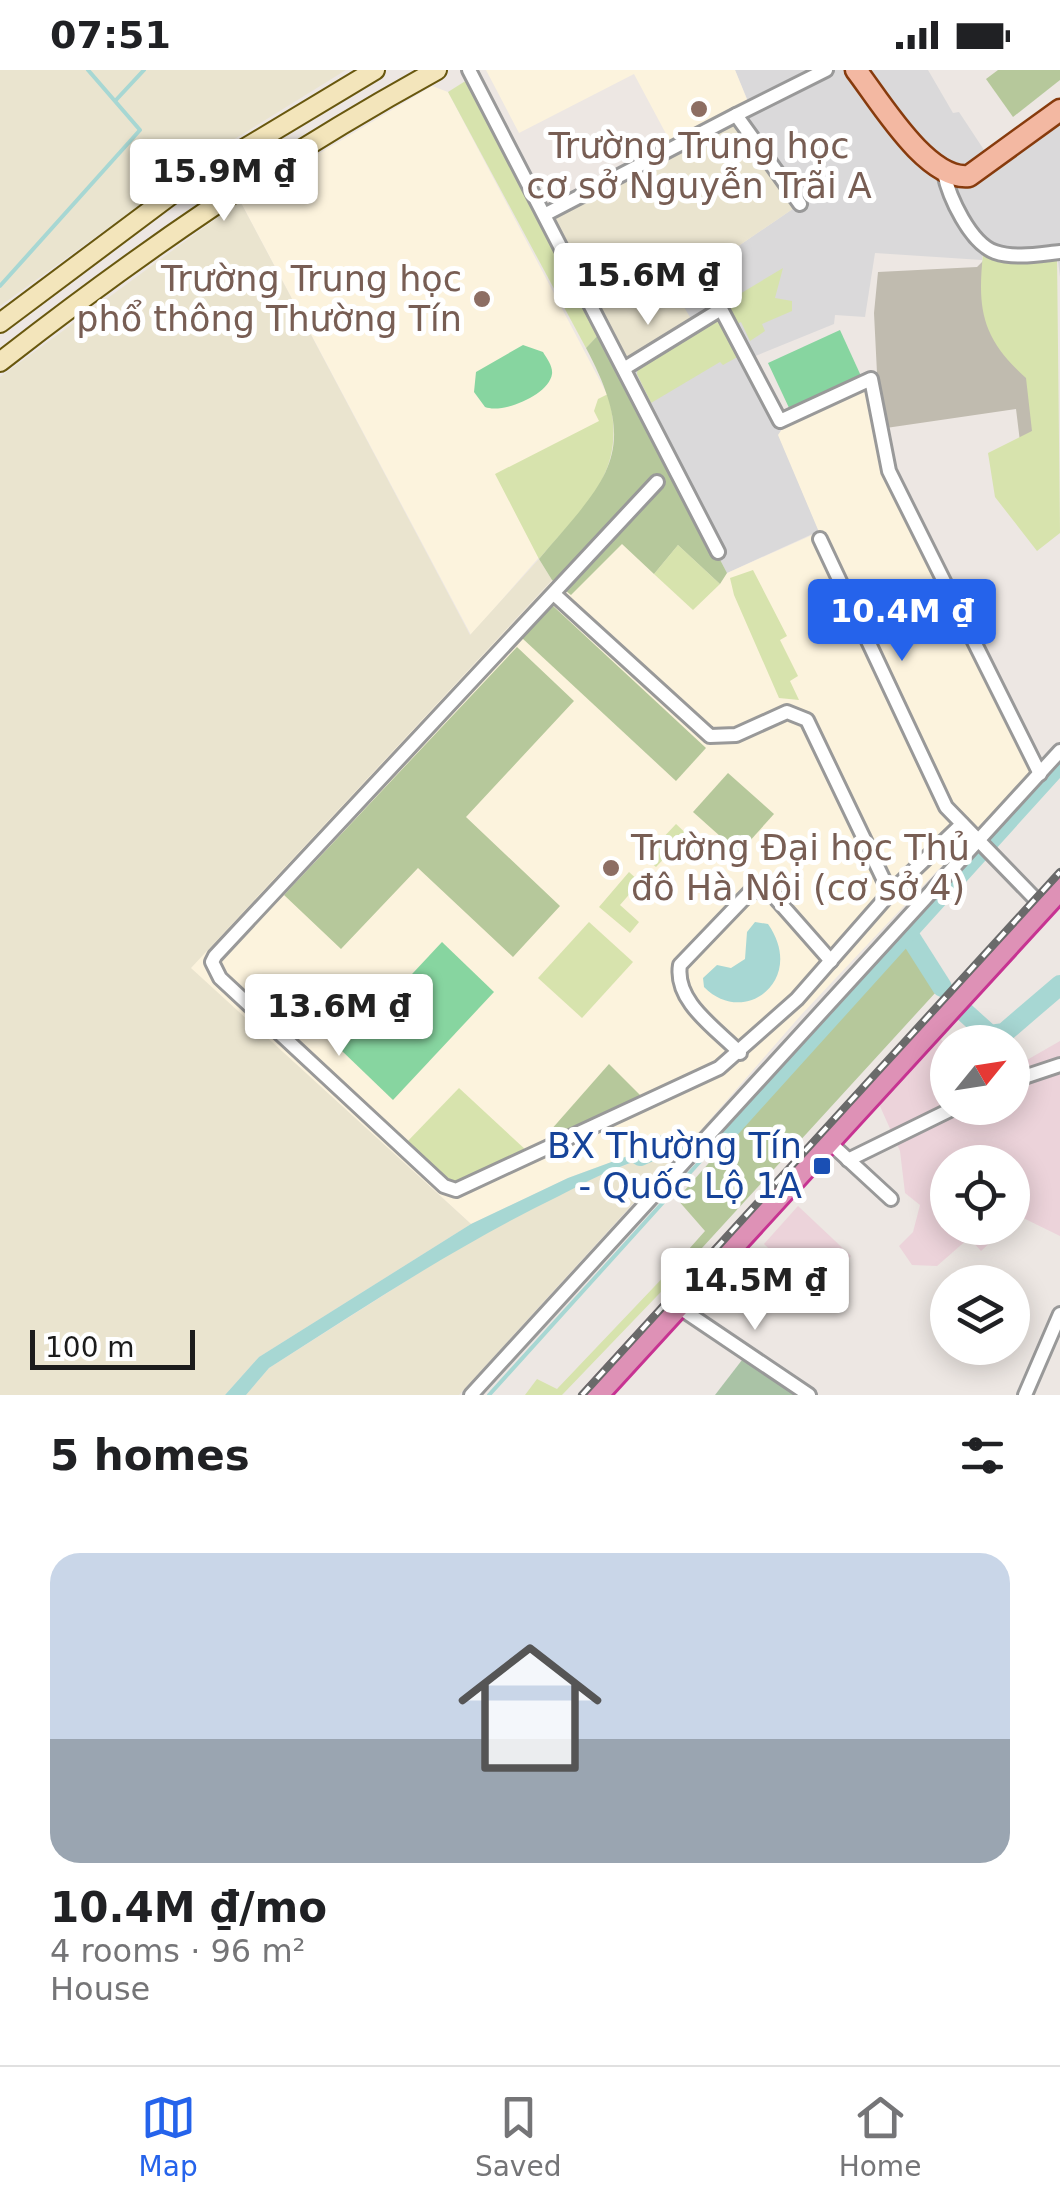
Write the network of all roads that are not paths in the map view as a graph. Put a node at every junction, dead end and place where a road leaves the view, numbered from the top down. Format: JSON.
{"nodes":[{"id":1,"x":374,"y":70,"type":"edge"},
{"id":2,"x":437,"y":70,"type":"edge"},
{"id":3,"x":470,"y":70,"type":"edge"},
{"id":4,"x":826,"y":70,"type":"edge"},
{"id":5,"x":856,"y":70,"type":"edge"},
{"id":6,"x":1060,"y":110,"type":"edge"},
{"id":7,"x":736,"y":115,"type":"junction"},
{"id":8,"x":944,"y":173,"type":"junction"},
{"id":9,"x":800,"y":204,"type":"dead end"},
{"id":10,"x":546,"y":214,"type":"junction"},
{"id":11,"x":1060,"y":252,"type":"edge"},
{"id":12,"x":0,"y":323,"type":"edge"},
{"id":13,"x":0,"y":362,"type":"edge"},
{"id":14,"x":625,"y":368,"type":"junction"},
{"id":15,"x":657,"y":482,"type":"dead end"},
{"id":16,"x":820,"y":539,"type":"dead end"},
{"id":17,"x":718,"y":552,"type":"dead end"},
{"id":18,"x":554,"y":594,"type":"junction"},
{"id":19,"x":1060,"y":751,"type":"edge"},
{"id":20,"x":1040,"y":774,"type":"junction"},
{"id":21,"x":962,"y":824,"type":"junction"},
{"id":22,"x":985,"y":845,"type":"junction"},
{"id":23,"x":1060,"y":888,"type":"edge"},
{"id":24,"x":890,"y":893,"type":"junction"},
{"id":25,"x":1043,"y":906,"type":"junction"},
{"id":26,"x":830,"y":960,"type":"junction"},
{"id":27,"x":797,"y":999,"type":"junction"},
{"id":28,"x":816,"y":1015,"type":"junction"},
{"id":29,"x":740,"y":1053,"type":"junction"},
{"id":30,"x":1060,"y":1066,"type":"edge"},
{"id":31,"x":1030,"y":1075,"type":"edge"},
{"id":32,"x":930,"y":1120,"type":"edge"},
{"id":33,"x":828,"y":1141,"type":"junction"},
{"id":34,"x":848,"y":1160,"type":"junction"},
{"id":35,"x":891,"y":1199,"type":"dead end"},
{"id":36,"x":677,"y":1306,"type":"junction"},
{"id":37,"x":1060,"y":1314,"type":"edge"},
{"id":38,"x":471,"y":1395,"type":"edge"},
{"id":39,"x":596,"y":1395,"type":"edge"},
{"id":40,"x":809,"y":1395,"type":"edge"},
{"id":41,"x":1025,"y":1395,"type":"edge"}],
"edges":[{"from":1,"to":12,"type":"street"},
{"from":2,"to":13,"type":"street"},
{"from":3,"to":10,"type":"street"},
{"from":4,"to":7,"type":"street"},
{"from":5,"to":8,"type":"main road"},
{"from":6,"to":8,"type":"main road"},
{"from":7,"to":9,"type":"street"},
{"from":7,"to":10,"type":"street"},
{"from":8,"to":11,"type":"street"},
{"from":10,"to":14,"type":"street"},
{"from":14,"to":17,"type":"street"},
{"from":14,"to":20,"type":"street"},
{"from":15,"to":18,"type":"street"},
{"from":16,"to":21,"type":"street"},
{"from":18,"to":24,"type":"street"},
{"from":18,"to":29,"type":"street"},
{"from":19,"to":20,"type":"street"},
{"from":20,"to":22,"type":"street"},
{"from":21,"to":22,"type":"street"},
{"from":21,"to":24,"type":"street"},
{"from":22,"to":25,"type":"street"},
{"from":22,"to":28,"type":"street"},
{"from":23,"to":25,"type":"highway"},
{"from":24,"to":26,"type":"street"},
{"from":25,"to":33,"type":"highway"},
{"from":26,"to":27,"type":"street"},
{"from":26,"to":29,"type":"street"},
{"from":27,"to":28,"type":"street"},
{"from":27,"to":29,"type":"street"},
{"from":28,"to":38,"type":"street"},
{"from":30,"to":31,"type":"street"},
{"from":32,"to":34,"type":"street"},
{"from":33,"to":34,"type":"street"},
{"from":33,"to":36,"type":"highway"},
{"from":34,"to":35,"type":"street"},
{"from":36,"to":39,"type":"highway"},
{"from":36,"to":40,"type":"street"},
{"from":37,"to":41,"type":"street"}]}
